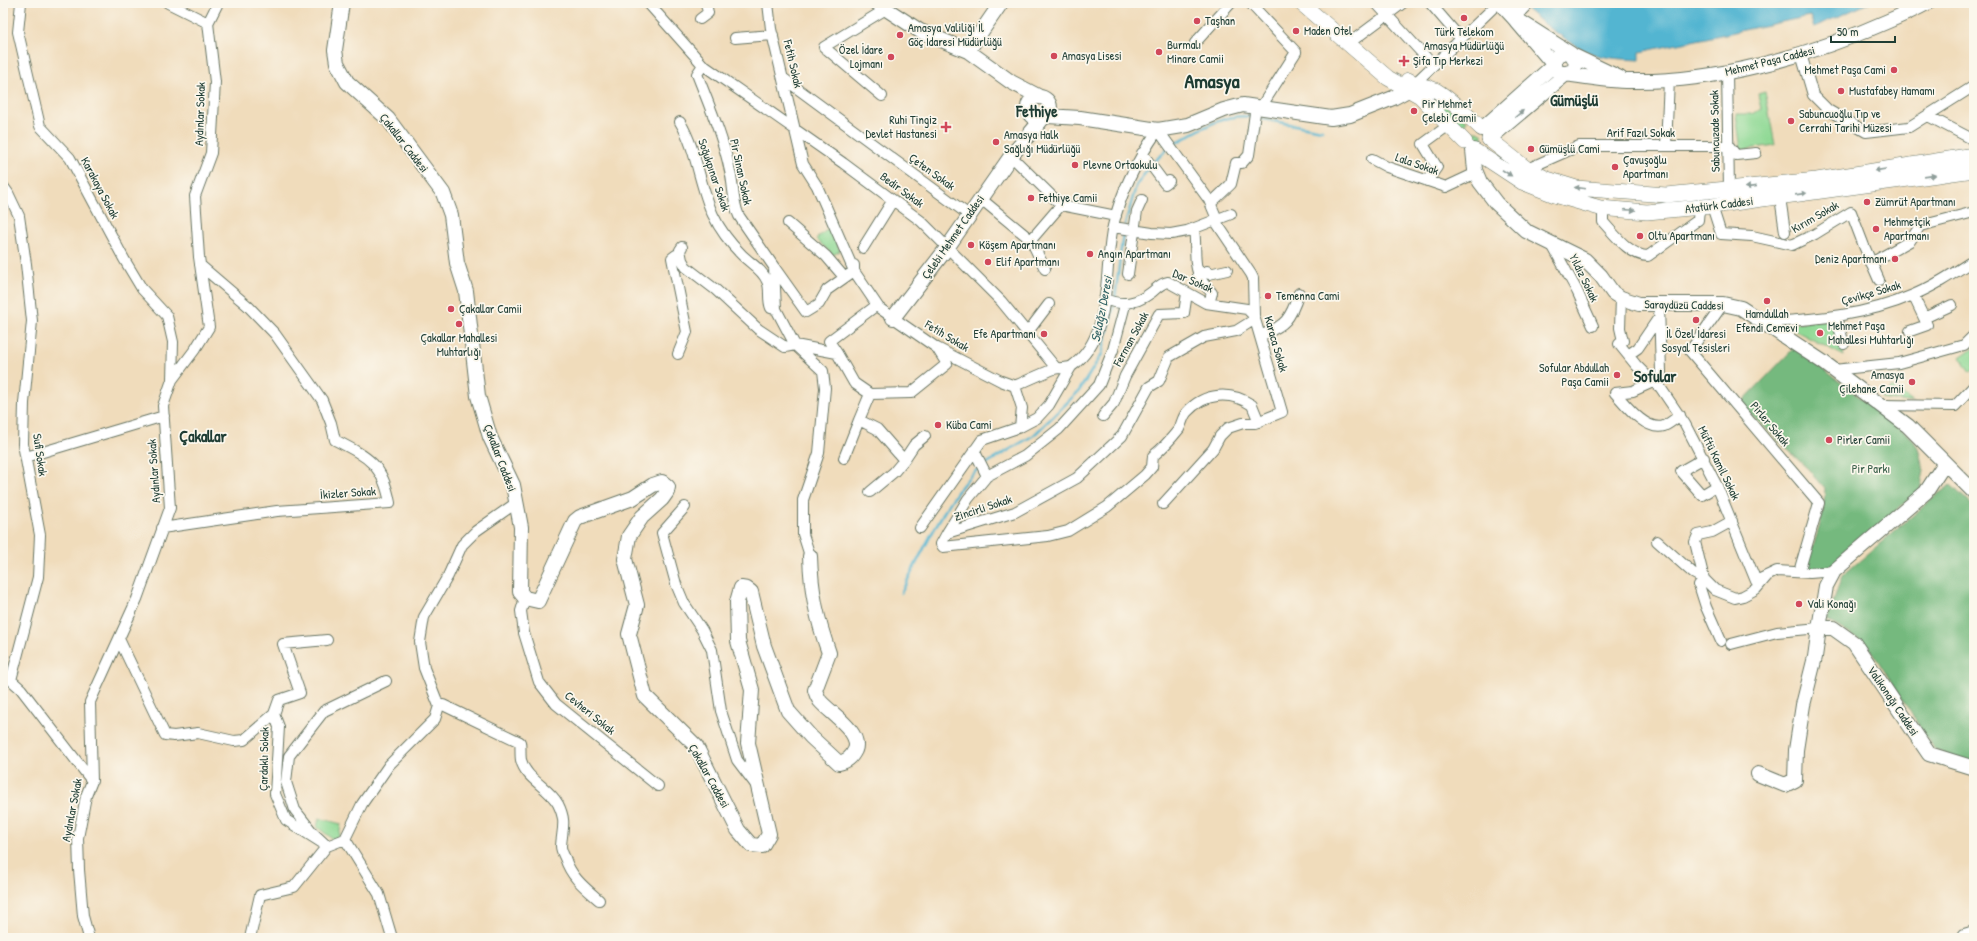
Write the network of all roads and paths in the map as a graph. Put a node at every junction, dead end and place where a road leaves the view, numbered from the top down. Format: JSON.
{"nodes":[{"id":1,"x":21,"y":3,"type":"edge"},
{"id":2,"x":168,"y":3,"type":"edge"},
{"id":3,"x":218,"y":3,"type":"edge"},
{"id":4,"x":342,"y":3,"type":"edge"},
{"id":5,"x":648,"y":3,"type":"edge"},
{"id":6,"x":706,"y":3,"type":"edge"},
{"id":7,"x":768,"y":3,"type":"edge"},
{"id":8,"x":1001,"y":3,"type":"edge"},
{"id":9,"x":1231,"y":3,"type":"edge"},
{"id":10,"x":1250,"y":3,"type":"edge"},
{"id":11,"x":1301,"y":3,"type":"edge"},
{"id":12,"x":1317,"y":3,"type":"edge"},
{"id":13,"x":1376,"y":3,"type":"edge"},
{"id":14,"x":1404,"y":3,"type":"edge"},
{"id":15,"x":1430,"y":3,"type":"edge"},
{"id":16,"x":1925,"y":4,"type":"edge"},
{"id":17,"x":1496,"y":5,"type":"edge"},
{"id":18,"x":881,"y":6,"type":"edge"},
{"id":19,"x":1520,"y":9,"type":"edge"},
{"id":20,"x":1388,"y":16,"type":"junction"},
{"id":21,"x":700,"y":19,"type":"dead end"},
{"id":22,"x":208,"y":23,"type":"junction"},
{"id":23,"x":773,"y":35,"type":"junction"},
{"id":24,"x":735,"y":38,"type":"dead end"},
{"id":25,"x":1356,"y":38,"type":"junction"},
{"id":26,"x":1460,"y":39,"type":"junction"},
{"id":27,"x":1195,"y":43,"type":"dead end"},
{"id":28,"x":968,"y":51,"type":"junction"},
{"id":29,"x":1570,"y":54,"type":"junction"},
{"id":30,"x":1801,"y":54,"type":"junction"},
{"id":31,"x":703,"y":65,"type":"junction"},
{"id":32,"x":1434,"y":65,"type":"junction"},
{"id":33,"x":1554,"y":65,"type":"junction"},
{"id":34,"x":1727,"y":72,"type":"junction"},
{"id":35,"x":1566,"y":74,"type":"junction"},
{"id":36,"x":783,"y":78,"type":"junction"},
{"id":37,"x":1669,"y":80,"type":"junction"},
{"id":38,"x":1628,"y":81,"type":"junction"},
{"id":39,"x":1974,"y":86,"type":"edge"},
{"id":40,"x":1411,"y":87,"type":"junction"},
{"id":41,"x":882,"y":96,"type":"dead end"},
{"id":42,"x":1032,"y":105,"type":"junction"},
{"id":43,"x":1256,"y":112,"type":"junction"},
{"id":44,"x":1047,"y":113,"type":"junction"},
{"id":45,"x":1928,"y":116,"type":"junction"},
{"id":46,"x":680,"y":122,"type":"dead end"},
{"id":47,"x":1445,"y":128,"type":"junction"},
{"id":48,"x":1158,"y":130,"type":"junction"},
{"id":49,"x":796,"y":131,"type":"junction"},
{"id":50,"x":1484,"y":132,"type":"junction"},
{"id":51,"x":1974,"y":140,"type":"edge"},
{"id":52,"x":1666,"y":146,"type":"junction"},
{"id":53,"x":1729,"y":146,"type":"junction"},
{"id":54,"x":1471,"y":148,"type":"junction"},
{"id":55,"x":1142,"y":153,"type":"junction"},
{"id":56,"x":1756,"y":153,"type":"dead end"},
{"id":57,"x":1011,"y":156,"type":"junction"},
{"id":58,"x":1974,"y":156,"type":"edge"},
{"id":59,"x":1372,"y":159,"type":"dead end"},
{"id":60,"x":1527,"y":168,"type":"junction"},
{"id":61,"x":1974,"y":170,"type":"edge"},
{"id":62,"x":1476,"y":173,"type":"junction"},
{"id":63,"x":1169,"y":181,"type":"dead end"},
{"id":64,"x":1427,"y":181,"type":"junction"},
{"id":65,"x":3,"y":186,"type":"edge"},
{"id":66,"x":1730,"y":189,"type":"junction"},
{"id":67,"x":1780,"y":197,"type":"junction"},
{"id":68,"x":980,"y":198,"type":"junction"},
{"id":69,"x":893,"y":200,"type":"junction"},
{"id":70,"x":1142,"y":200,"type":"dead end"},
{"id":71,"x":1211,"y":203,"type":"junction"},
{"id":72,"x":1061,"y":205,"type":"junction"},
{"id":73,"x":1706,"y":207,"type":"junction"},
{"id":74,"x":1603,"y":209,"type":"junction"},
{"id":75,"x":1974,"y":212,"type":"edge"},
{"id":76,"x":1231,"y":214,"type":"dead end"},
{"id":77,"x":969,"y":215,"type":"junction"},
{"id":78,"x":1116,"y":216,"type":"junction"},
{"id":79,"x":1217,"y":219,"type":"junction"},
{"id":80,"x":788,"y":223,"type":"dead end"},
{"id":81,"x":1115,"y":227,"type":"junction"},
{"id":82,"x":1194,"y":229,"type":"junction"},
{"id":83,"x":1133,"y":230,"type":"junction"},
{"id":84,"x":1785,"y":232,"type":"dead end"},
{"id":85,"x":1030,"y":240,"type":"junction"},
{"id":86,"x":1551,"y":243,"type":"junction"},
{"id":87,"x":948,"y":246,"type":"junction"},
{"id":88,"x":863,"y":248,"type":"dead end"},
{"id":89,"x":1974,"y":260,"type":"edge"},
{"id":90,"x":1870,"y":263,"type":"junction"},
{"id":91,"x":200,"y":265,"type":"junction"},
{"id":92,"x":854,"y":266,"type":"junction"},
{"id":93,"x":774,"y":267,"type":"junction"},
{"id":94,"x":1045,"y":269,"type":"dead end"},
{"id":95,"x":1227,"y":270,"type":"dead end"},
{"id":96,"x":1128,"y":274,"type":"dead end"},
{"id":97,"x":1198,"y":274,"type":"junction"},
{"id":98,"x":844,"y":277,"type":"junction"},
{"id":99,"x":1879,"y":280,"type":"dead end"},
{"id":100,"x":1187,"y":293,"type":"junction"},
{"id":101,"x":1299,"y":293,"type":"dead end"},
{"id":102,"x":1913,"y":295,"type":"junction"},
{"id":103,"x":1620,"y":298,"type":"junction"},
{"id":104,"x":1106,"y":300,"type":"junction"},
{"id":105,"x":1209,"y":303,"type":"junction"},
{"id":106,"x":1049,"y":304,"type":"dead end"},
{"id":107,"x":1123,"y":304,"type":"junction"},
{"id":108,"x":1723,"y":304,"type":"junction"},
{"id":109,"x":877,"y":305,"type":"junction"},
{"id":110,"x":1952,"y":305,"type":"dead end"},
{"id":111,"x":776,"y":309,"type":"junction"},
{"id":112,"x":1659,"y":311,"type":"junction"},
{"id":113,"x":1254,"y":316,"type":"junction"},
{"id":114,"x":1836,"y":317,"type":"junction"},
{"id":115,"x":894,"y":318,"type":"junction"},
{"id":116,"x":1924,"y":318,"type":"junction"},
{"id":117,"x":1766,"y":322,"type":"junction"},
{"id":118,"x":1593,"y":326,"type":"dead end"},
{"id":119,"x":1910,"y":331,"type":"dead end"},
{"id":120,"x":1027,"y":333,"type":"junction"},
{"id":121,"x":1974,"y":335,"type":"edge"},
{"id":122,"x":1260,"y":336,"type":"junction"},
{"id":123,"x":795,"y":344,"type":"junction"},
{"id":124,"x":1844,"y":344,"type":"dead end"},
{"id":125,"x":937,"y":348,"type":"junction"},
{"id":126,"x":837,"y":353,"type":"junction"},
{"id":127,"x":678,"y":354,"type":"dead end"},
{"id":128,"x":1628,"y":355,"type":"junction"},
{"id":129,"x":1070,"y":367,"type":"junction"},
{"id":130,"x":1056,"y":368,"type":"junction"},
{"id":131,"x":1834,"y":370,"type":"junction"},
{"id":132,"x":172,"y":380,"type":"junction"},
{"id":133,"x":1656,"y":384,"type":"junction"},
{"id":134,"x":1015,"y":386,"type":"junction"},
{"id":135,"x":1974,"y":386,"type":"edge"},
{"id":136,"x":870,"y":394,"type":"junction"},
{"id":137,"x":1880,"y":405,"type":"junction"},
{"id":138,"x":1680,"y":415,"type":"junction"},
{"id":139,"x":164,"y":416,"type":"junction"},
{"id":140,"x":1103,"y":416,"type":"dead end"},
{"id":141,"x":859,"y":420,"type":"junction"},
{"id":142,"x":1259,"y":422,"type":"junction"},
{"id":143,"x":1020,"y":427,"type":"junction"},
{"id":144,"x":925,"y":436,"type":"dead end"},
{"id":145,"x":974,"y":450,"type":"junction"},
{"id":146,"x":26,"y":457,"type":"junction"},
{"id":147,"x":844,"y":458,"type":"dead end"},
{"id":148,"x":1704,"y":458,"type":"junction"},
{"id":149,"x":904,"y":460,"type":"junction"},
{"id":150,"x":1945,"y":463,"type":"junction"},
{"id":151,"x":987,"y":476,"type":"junction"},
{"id":152,"x":1717,"y":486,"type":"junction"},
{"id":153,"x":870,"y":492,"type":"dead end"},
{"id":154,"x":1974,"y":492,"type":"edge"},
{"id":155,"x":516,"y":502,"type":"junction"},
{"id":156,"x":1163,"y":504,"type":"dead end"},
{"id":157,"x":685,"y":507,"type":"dead end"},
{"id":158,"x":1732,"y":521,"type":"junction"},
{"id":159,"x":162,"y":528,"type":"junction"},
{"id":160,"x":920,"y":528,"type":"dead end"},
{"id":161,"x":947,"y":533,"type":"junction"},
{"id":162,"x":1657,"y":541,"type":"dead end"},
{"id":163,"x":810,"y":556,"type":"joint"},
{"id":164,"x":1834,"y":571,"type":"junction"},
{"id":165,"x":1799,"y":572,"type":"junction"},
{"id":166,"x":1768,"y":575,"type":"junction"},
{"id":167,"x":1704,"y":579,"type":"junction"},
{"id":168,"x":525,"y":598,"type":"junction"},
{"id":169,"x":1819,"y":628,"type":"junction"},
{"id":170,"x":119,"y":639,"type":"junction"},
{"id":171,"x":326,"y":640,"type":"dead end"},
{"id":172,"x":1721,"y":640,"type":"dead end"},
{"id":173,"x":1731,"y":644,"type":"dead end"},
{"id":174,"x":7,"y":677,"type":"edge"},
{"id":175,"x":386,"y":681,"type":"dead end"},
{"id":176,"x":438,"y":706,"type":"junction"},
{"id":177,"x":274,"y":714,"type":"junction"},
{"id":178,"x":1974,"y":768,"type":"edge"},
{"id":179,"x":1758,"y":774,"type":"dead end"},
{"id":180,"x":92,"y":781,"type":"junction"},
{"id":181,"x":658,"y":786,"type":"dead end"},
{"id":182,"x":758,"y":788,"type":"junction"},
{"id":183,"x":345,"y":839,"type":"junction"},
{"id":184,"x":327,"y":846,"type":"junction"},
{"id":185,"x":599,"y":900,"type":"dead end"},
{"id":186,"x":1974,"y":931,"type":"edge"},
{"id":187,"x":1963,"y":936,"type":"edge"},
{"id":188,"x":89,"y":938,"type":"edge"},
{"id":189,"x":250,"y":938,"type":"edge"},
{"id":190,"x":392,"y":938,"type":"edge"},
{"id":191,"x":1974,"y":938,"type":"edge"}],
"edges":[{"from":1,"to":132,"type":"street","name":"Karakaya Sokak"},
{"from":2,"to":22,"type":"street"},
{"from":3,"to":22,"type":"street"},
{"from":4,"to":155,"type":"street","name":"Çakallar Caddesi"},
{"from":5,"to":31,"type":"street"},
{"from":6,"to":21,"type":"street"},
{"from":7,"to":23,"type":"street","name":"Fetih Sokak"},
{"from":8,"to":28,"type":"street"},
{"from":9,"to":27,"type":"street"},
{"from":10,"to":43,"type":"street"},
{"from":11,"to":40,"type":"main road"},
{"from":12,"to":25,"type":"main road"},
{"from":13,"to":20,"type":"street"},
{"from":14,"to":20,"type":"street"},
{"from":15,"to":26,"type":"street"},
{"from":16,"to":30,"type":"street","name":"Mehmet Paşa Caddesi"},
{"from":17,"to":19,"type":"street"},
{"from":17,"to":26,"type":"street"},
{"from":18,"to":28,"type":"street"},
{"from":18,"to":41,"type":"street"},
{"from":19,"to":29,"type":"street","name":"Mehmet Paşa Caddesi"},
{"from":19,"to":33,"type":"street"},
{"from":20,"to":25,"type":"street"},
{"from":20,"to":32,"type":"street"},
{"from":22,"to":91,"type":"street","name":"Aydınlar Sokak"},
{"from":23,"to":24,"type":"street"},
{"from":23,"to":36,"type":"street","name":"Fetih Sokak"},
{"from":25,"to":40,"type":"main road"},
{"from":26,"to":32,"type":"street"},
{"from":28,"to":42,"type":"street"},
{"from":29,"to":33,"type":"street"},
{"from":29,"to":35,"type":"street"},
{"from":29,"to":38,"type":"street","name":"Mehmet Paşa Caddesi"},
{"from":30,"to":34,"type":"street","name":"Mehmet Paşa Caddesi"},
{"from":30,"to":45,"type":"street"},
{"from":31,"to":49,"type":"street","name":"Bedir Sokak"},
{"from":31,"to":93,"type":"street","name":"Pir Sinan Sokak"},
{"from":32,"to":40,"type":"street"},
{"from":33,"to":35,"type":"street"},
{"from":33,"to":50,"type":"street"},
{"from":34,"to":37,"type":"street","name":"Mehmet Paşa Caddesi"},
{"from":34,"to":53,"type":"street","name":"Sabuncuzade Sokak"},
{"from":35,"to":38,"type":"street","name":"Mehmet Paşa Caddesi"},
{"from":50,"to":35,"type":"street","one_way":true},
{"from":36,"to":49,"type":"street","name":"Fetih Sokak"},
{"from":36,"to":77,"type":"street","name":"Çeten Sokak"},
{"from":37,"to":38,"type":"street","name":"Mehmet Paşa Caddesi"},
{"from":37,"to":52,"type":"street"},
{"from":39,"to":45,"type":"street"},
{"from":40,"to":43,"type":"street"},
{"from":40,"to":47,"type":"main road","name":"Atatürk Caddesi"},
{"from":40,"to":50,"type":"main road","name":"Atatürk Caddesi"},
{"from":42,"to":44,"type":"street"},
{"from":42,"to":44,"type":"street"},
{"from":42,"to":57,"type":"street","name":"Çelebi Mehmet Caddesi"},
{"from":43,"to":48,"type":"street"},
{"from":43,"to":71,"type":"street"},
{"from":44,"to":48,"type":"street"},
{"from":44,"to":57,"type":"street","name":"Çelebi Mehmet Caddesi"},
{"from":45,"to":51,"type":"street"},
{"from":46,"to":111,"type":"street","name":"Soğukpınar Sokak"},
{"from":47,"to":54,"type":"main road","name":"Atatürk Caddesi"},
{"from":47,"to":64,"type":"street"},
{"from":48,"to":55,"type":"street"},
{"from":48,"to":71,"type":"street","name":"Karaca Sokak"},
{"from":49,"to":69,"type":"street","name":"Bedir Sokak"},
{"from":49,"to":92,"type":"street","name":"Fetih Sokak"},
{"from":50,"to":54,"type":"main road"},
{"from":50,"to":54,"type":"main road"},
{"from":50,"to":60,"type":"main road","name":"Atatürk Caddesi"},
{"from":52,"to":53,"type":"street","name":"Arif Fazıl Sokak"},
{"from":52,"to":60,"type":"street","name":"Arif Fazıl Sokak"},
{"from":53,"to":56,"type":"street","name":"Arif Fazıl Sokak"},
{"from":53,"to":66,"type":"street","name":"Sabuncuzade Sokak"},
{"from":54,"to":62,"type":"street","name":"Saraydüzü Caddesi"},
{"from":54,"to":74,"type":"main road","name":"Atatürk Caddesi","one_way":true},
{"from":55,"to":63,"type":"street"},
{"from":55,"to":78,"type":"street"},
{"from":57,"to":68,"type":"street","name":"Çelebi Mehmet Caddesi"},
{"from":57,"to":72,"type":"street"},
{"from":58,"to":66,"type":"main road","name":"Atatürk Caddesi","one_way":true},
{"from":59,"to":64,"type":"street","name":"Lala Sokak"},
{"from":66,"to":60,"type":"main road","name":"Atatürk Caddesi","one_way":true},
{"from":67,"to":61,"type":"main road","name":"Atatürk Caddesi","one_way":true},
{"from":62,"to":64,"type":"street","name":"Lala Sokak"},
{"from":62,"to":86,"type":"street","name":"Saraydüzü Caddesi"},
{"from":65,"to":146,"type":"street","name":"Sufi Sokak"},
{"from":67,"to":73,"type":"main road","name":"Atatürk Caddesi"},
{"from":67,"to":84,"type":"street"},
{"from":68,"to":77,"type":"street","name":"Çelebi Mehmet Caddesi"},
{"from":68,"to":85,"type":"street"},
{"from":69,"to":87,"type":"street","name":"Bedir Sokak"},
{"from":69,"to":88,"type":"street"},
{"from":70,"to":83,"type":"street"},
{"from":71,"to":79,"type":"street","name":"Karaca Sokak"},
{"from":72,"to":78,"type":"street"},
{"from":72,"to":85,"type":"street"},
{"from":74,"to":73,"type":"main road","name":"Atatürk Caddesi","one_way":true},
{"from":73,"to":74,"type":"street"},
{"from":73,"to":90,"type":"street","name":"Kırım Sokak"},
{"from":75,"to":90,"type":"street"},
{"from":76,"to":79,"type":"street"},
{"from":77,"to":87,"type":"street","name":"Çelebi Mehmet Caddesi"},
{"from":78,"to":81,"type":"street"},
{"from":79,"to":82,"type":"street"},
{"from":79,"to":113,"type":"street","name":"Karaca Sokak"},
{"from":80,"to":98,"type":"street"},
{"from":81,"to":83,"type":"street"},
{"from":81,"to":104,"type":"street"},
{"from":82,"to":83,"type":"street"},
{"from":82,"to":97,"type":"street"},
{"from":83,"to":96,"type":"street"},
{"from":85,"to":94,"type":"street"},
{"from":86,"to":103,"type":"street","name":"Saraydüzü Caddesi"},
{"from":86,"to":118,"type":"street","name":"Yıldız Sokak"},
{"from":87,"to":115,"type":"street","name":"Çelebi Mehmet Caddesi"},
{"from":87,"to":120,"type":"street","name":"Bedir Sokak"},
{"from":89,"to":102,"type":"street","name":"Çevikçe Sokak"},
{"from":90,"to":99,"type":"street"},
{"from":91,"to":132,"type":"street","name":"Aydınlar Sokak"},
{"from":91,"to":159,"type":"street","name":"İkizler Sokak"},
{"from":92,"to":98,"type":"street"},
{"from":92,"to":109,"type":"street","name":"Fetih Sokak"},
{"from":93,"to":98,"type":"street"},
{"from":93,"to":111,"type":"street"},
{"from":95,"to":97,"type":"street"},
{"from":97,"to":105,"type":"street"},
{"from":100,"to":105,"type":"street","name":"Dar Sokak"},
{"from":100,"to":107,"type":"street","name":"Dar Sokak"},
{"from":100,"to":140,"type":"street","name":"Ferman Sokak"},
{"from":101,"to":122,"type":"street"},
{"from":102,"to":114,"type":"street","name":"Çevikçe Sokak"},
{"from":102,"to":116,"type":"street"},
{"from":103,"to":112,"type":"street","name":"Saraydüzü Caddesi"},
{"from":103,"to":128,"type":"street","name":"Müftü Kamil Sokak"},
{"from":104,"to":107,"type":"street"},
{"from":104,"to":129,"type":"street"},
{"from":105,"to":113,"type":"street","name":"Dar Sokak"},
{"from":106,"to":120,"type":"street"},
{"from":107,"to":151,"type":"street"},
{"from":108,"to":112,"type":"street","name":"Saraydüzü Caddesi"},
{"from":108,"to":117,"type":"street","name":"Saraydüzü Caddesi"},
{"from":108,"to":165,"type":"street","name":"Pirler Sokak"},
{"from":109,"to":115,"type":"street","name":"Fetih Sokak"},
{"from":109,"to":126,"type":"street"},
{"from":110,"to":116,"type":"street"},
{"from":111,"to":123,"type":"street"},
{"from":112,"to":128,"type":"street"},
{"from":112,"to":133,"type":"street"},
{"from":113,"to":122,"type":"street","name":"Karaca Sokak"},
{"from":113,"to":161,"type":"street","name":"Zincirli Sokak"},
{"from":114,"to":117,"type":"street","name":"Çevikçe Sokak"},
{"from":114,"to":124,"type":"street"},
{"from":115,"to":125,"type":"street","name":"Fetih Sokak"},
{"from":116,"to":119,"type":"street"},
{"from":117,"to":131,"type":"street","name":"Saraydüzü Caddesi"},
{"from":120,"to":130,"type":"street","name":"Bedir Sokak"},
{"from":121,"to":131,"type":"street"},
{"from":122,"to":142,"type":"street","name":"Karaca Sokak"},
{"from":123,"to":126,"type":"street"},
{"from":123,"to":127,"type":"street"},
{"from":123,"to":163,"type":"street"},
{"from":125,"to":134,"type":"street","name":"Fetih Sokak"},
{"from":125,"to":136,"type":"street"},
{"from":126,"to":136,"type":"street"},
{"from":128,"to":133,"type":"street","name":"Müftü Kamil Sokak"},
{"from":129,"to":130,"type":"street"},
{"from":129,"to":143,"type":"street"},
{"from":130,"to":134,"type":"street"},
{"from":131,"to":137,"type":"street","name":"Saraydüzü Caddesi"},
{"from":132,"to":139,"type":"street","name":"Aydınlar Sokak"},
{"from":133,"to":138,"type":"street","name":"Müftü Kamil Sokak"},
{"from":133,"to":138,"type":"street"},
{"from":134,"to":143,"type":"street"},
{"from":135,"to":137,"type":"street"},
{"from":136,"to":141,"type":"street"},
{"from":137,"to":150,"type":"street","name":"Saraydüzü Caddesi"},
{"from":138,"to":148,"type":"street","name":"Müftü Kamil Sokak"},
{"from":139,"to":146,"type":"street"},
{"from":139,"to":159,"type":"street","name":"Aydınlar Sokak"},
{"from":141,"to":147,"type":"street"},
{"from":141,"to":149,"type":"street"},
{"from":142,"to":156,"type":"street","name":"Karaca Sokak"},
{"from":142,"to":161,"type":"street","name":"Zincirli Sokak"},
{"from":143,"to":145,"type":"street"},
{"from":144,"to":149,"type":"street"},
{"from":145,"to":151,"type":"street"},
{"from":145,"to":160,"type":"street"},
{"from":146,"to":174,"type":"street","name":"Sufi Sokak"},
{"from":148,"to":152,"type":"street","name":"Müftü Kamil Sokak"},
{"from":148,"to":152,"type":"street"},
{"from":149,"to":153,"type":"street"},
{"from":150,"to":154,"type":"street","name":"Saraydüzü Caddesi"},
{"from":150,"to":164,"type":"street"},
{"from":151,"to":161,"type":"street"},
{"from":152,"to":158,"type":"street","name":"Müftü Kamil Sokak"},
{"from":155,"to":168,"type":"street","name":"Çakallar Caddesi"},
{"from":155,"to":176,"type":"street"},
{"from":157,"to":182,"type":"street"},
{"from":158,"to":166,"type":"street","name":"Müftü Kamil Sokak"},
{"from":158,"to":167,"type":"street"},
{"from":159,"to":170,"type":"street","name":"Aydınlar Sokak"},
{"from":162,"to":167,"type":"street"},
{"from":163,"to":182,"type":"street","name":"Çakallar Caddesi"},
{"from":164,"to":165,"type":"street","name":"Müftü Kamil Sokak"},
{"from":164,"to":169,"type":"street"},
{"from":165,"to":166,"type":"street","name":"Müftü Kamil Sokak"},
{"from":166,"to":167,"type":"street"},
{"from":167,"to":172,"type":"street"},
{"from":168,"to":181,"type":"street","name":"Cevheri Sokak"},
{"from":168,"to":182,"type":"street","name":"Çakallar Caddesi"},
{"from":169,"to":173,"type":"street"},
{"from":169,"to":178,"type":"street","name":"Valikonağı Caddesi"},
{"from":169,"to":179,"type":"street"},
{"from":170,"to":177,"type":"street","name":"Çardaklı Sokak"},
{"from":170,"to":180,"type":"street","name":"Aydınlar Sokak"},
{"from":171,"to":177,"type":"street"},
{"from":174,"to":180,"type":"street"},
{"from":175,"to":184,"type":"street"},
{"from":176,"to":183,"type":"street"},
{"from":176,"to":185,"type":"street"},
{"from":177,"to":184,"type":"street","name":"Çardaklı Sokak"},
{"from":180,"to":188,"type":"street","name":"Aydınlar Sokak"},
{"from":183,"to":184,"type":"street"},
{"from":183,"to":190,"type":"street"},
{"from":184,"to":189,"type":"street"},
{"from":186,"to":187,"type":"street"},
{"from":187,"to":191,"type":"street"}]}
